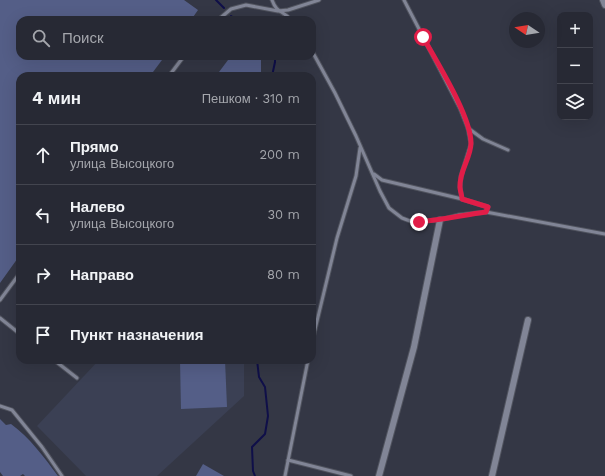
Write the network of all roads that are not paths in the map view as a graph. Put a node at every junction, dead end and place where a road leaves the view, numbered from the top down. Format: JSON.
{"nodes":[{"id":1,"x":272,"y":0,"type":"edge"},
{"id":2,"x":319,"y":0,"type":"edge"},
{"id":3,"x":404,"y":0,"type":"edge"},
{"id":4,"x":603,"y":0,"type":"edge"},
{"id":5,"x":605,"y":5,"type":"edge"},
{"id":6,"x":278,"y":11,"type":"junction"},
{"id":7,"x":223,"y":16,"type":"edge"},
{"id":8,"x":288,"y":16,"type":"edge"},
{"id":9,"x":316,"y":58,"type":"edge"},
{"id":10,"x":181,"y":60,"type":"edge"},
{"id":11,"x":171,"y":72,"type":"edge"},
{"id":12,"x":468,"y":128,"type":"junction"},
{"id":13,"x":360,"y":147,"type":"junction"},
{"id":14,"x":508,"y":150,"type":"dead end"},
{"id":15,"x":371,"y":171,"type":"junction"},
{"id":16,"x":462,"y":199,"type":"junction"},
{"id":17,"x":486,"y":212,"type":"junction"},
{"id":18,"x":440,"y":220,"type":"junction"},
{"id":19,"x":605,"y":234,"type":"edge"},
{"id":20,"x":16,"y":278,"type":"edge"},
{"id":21,"x":0,"y":300,"type":"edge"},
{"id":22,"x":0,"y":318,"type":"edge"},
{"id":23,"x":528,"y":320,"type":"dead end"},
{"id":24,"x":316,"y":325,"type":"edge"},
{"id":25,"x":16,"y":331,"type":"edge"},
{"id":26,"x":59,"y":364,"type":"edge"},
{"id":27,"x":307,"y":364,"type":"edge"},
{"id":28,"x":77,"y":378,"type":"dead end"},
{"id":29,"x":0,"y":406,"type":"edge"},
{"id":30,"x":288,"y":460,"type":"junction"},
{"id":31,"x":62,"y":476,"type":"edge"},
{"id":32,"x":285,"y":476,"type":"edge"},
{"id":33,"x":351,"y":476,"type":"edge"},
{"id":34,"x":379,"y":476,"type":"edge"},
{"id":35,"x":492,"y":476,"type":"edge"}],
"edges":[{"from":1,"to":6,"type":"lane"},
{"from":2,"to":6,"type":"lane"},
{"from":3,"to":12,"type":"lane"},
{"from":4,"to":5,"type":"street"},
{"from":6,"to":7,"type":"lane"},
{"from":6,"to":8,"type":"lane"},
{"from":9,"to":13,"type":"lane"},
{"from":10,"to":11,"type":"lane"},
{"from":12,"to":14,"type":"lane"},
{"from":12,"to":16,"type":"lane"},
{"from":13,"to":15,"type":"lane"},
{"from":13,"to":24,"type":"lane"},
{"from":15,"to":16,"type":"lane"},
{"from":15,"to":18,"type":"lane"},
{"from":16,"to":17,"type":"lane"},
{"from":17,"to":18,"type":"lane"},
{"from":17,"to":19,"type":"lane"},
{"from":18,"to":34,"type":"street"},
{"from":20,"to":21,"type":"lane"},
{"from":22,"to":25,"type":"lane"},
{"from":23,"to":35,"type":"street"},
{"from":26,"to":28,"type":"lane"},
{"from":27,"to":30,"type":"lane"},
{"from":29,"to":31,"type":"lane"},
{"from":30,"to":32,"type":"lane"},
{"from":30,"to":33,"type":"lane"}]}
